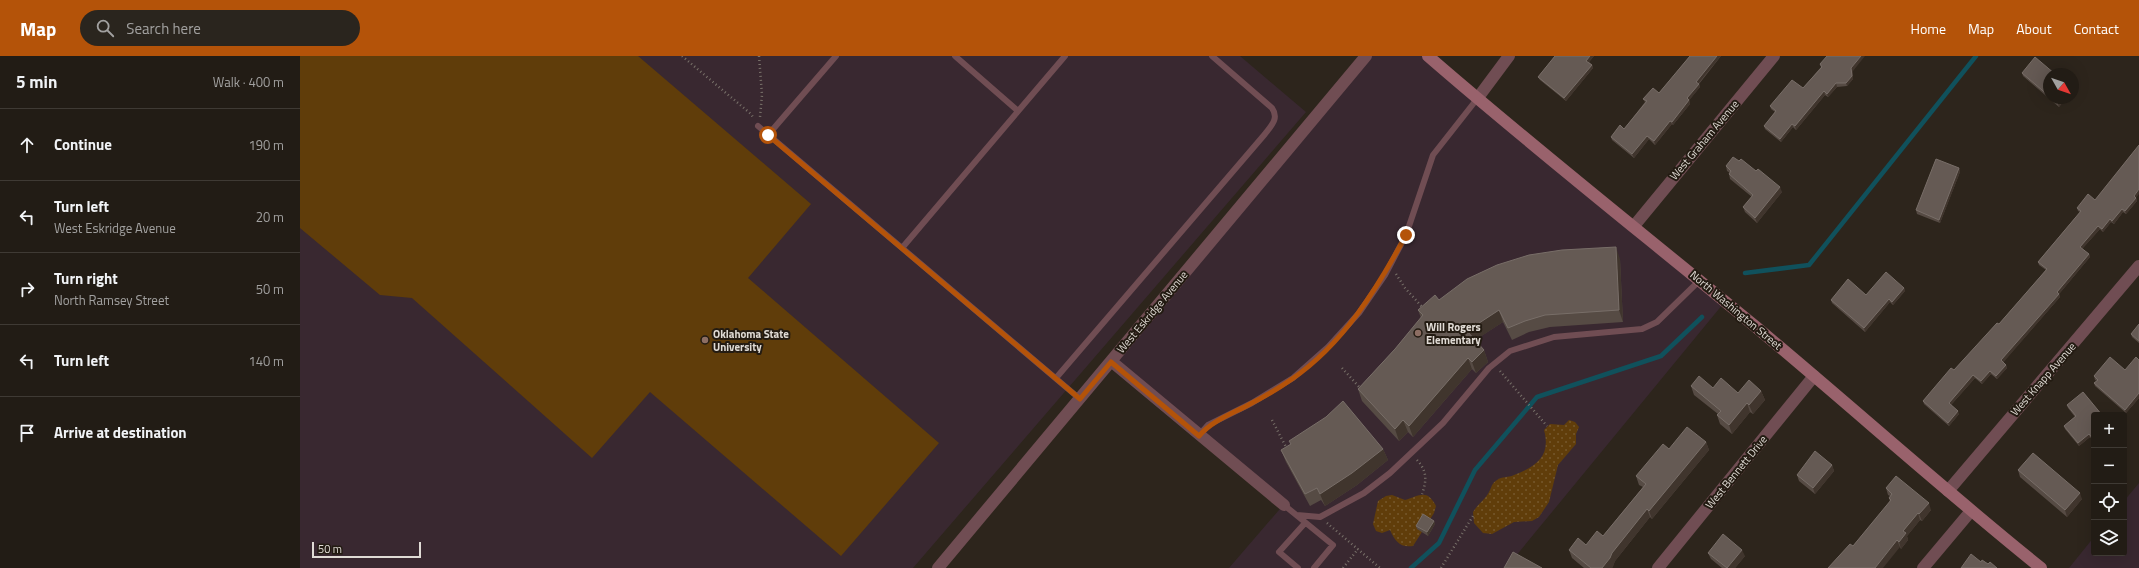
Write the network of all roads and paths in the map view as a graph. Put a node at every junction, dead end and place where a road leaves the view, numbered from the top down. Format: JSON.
{"nodes":[{"id":1,"x":682,"y":56,"type":"edge"},
{"id":2,"x":759,"y":56,"type":"edge"},
{"id":3,"x":836,"y":56,"type":"edge"},
{"id":4,"x":955,"y":56,"type":"edge"},
{"id":5,"x":1065,"y":56,"type":"edge"},
{"id":6,"x":1212,"y":56,"type":"edge"},
{"id":7,"x":1366,"y":56,"type":"edge"},
{"id":8,"x":1428,"y":56,"type":"edge"},
{"id":9,"x":1509,"y":56,"type":"edge"},
{"id":10,"x":1774,"y":56,"type":"edge"},
{"id":11,"x":1477,"y":99,"type":"junction"},
{"id":12,"x":1018,"y":111,"type":"junction"},
{"id":13,"x":758,"y":126,"type":"junction"},
{"id":14,"x":768,"y":135,"type":"junction"},
{"id":15,"x":1634,"y":226,"type":"junction"},
{"id":16,"x":902,"y":248,"type":"junction"},
{"id":17,"x":1390,"y":265,"type":"junction"},
{"id":18,"x":2139,"y":266,"type":"edge"},
{"id":19,"x":1700,"y":280,"type":"junction"},
{"id":20,"x":1425,"y":310,"type":"edge"},
{"id":21,"x":1111,"y":362,"type":"junction"},
{"id":22,"x":1494,"y":364,"type":"junction"},
{"id":23,"x":1342,"y":368,"type":"dead end"},
{"id":24,"x":1814,"y":376,"type":"junction"},
{"id":25,"x":1056,"y":378,"type":"junction"},
{"id":26,"x":1364,"y":393,"type":"edge"},
{"id":27,"x":1080,"y":399,"type":"junction"},
{"id":28,"x":1272,"y":420,"type":"dead end"},
{"id":29,"x":1547,"y":426,"type":"dead end"},
{"id":30,"x":1199,"y":436,"type":"junction"},
{"id":31,"x":1288,"y":452,"type":"edge"},
{"id":32,"x":1412,"y":454,"type":"junction"},
{"id":33,"x":1948,"y":491,"type":"junction"},
{"id":34,"x":1422,"y":494,"type":"dead end"},
{"id":35,"x":1284,"y":505,"type":"joint"},
{"id":36,"x":1971,"y":511,"type":"junction"},
{"id":37,"x":1296,"y":515,"type":"junction"},
{"id":38,"x":1473,"y":516,"type":"dead end"},
{"id":39,"x":1320,"y":517,"type":"junction"},
{"id":40,"x":1305,"y":522,"type":"junction"},
{"id":41,"x":1358,"y":549,"type":"junction"},
{"id":42,"x":938,"y":568,"type":"edge"},
{"id":43,"x":1298,"y":568,"type":"edge"},
{"id":44,"x":1314,"y":568,"type":"edge"},
{"id":45,"x":1342,"y":568,"type":"edge"},
{"id":46,"x":1380,"y":568,"type":"edge"},
{"id":47,"x":1441,"y":568,"type":"edge"},
{"id":48,"x":1658,"y":568,"type":"edge"},
{"id":49,"x":1923,"y":568,"type":"edge"},
{"id":50,"x":2041,"y":568,"type":"edge"}],
"edges":[{"from":1,"to":13,"type":"path"},
{"from":2,"to":13,"type":"path"},
{"from":3,"to":14,"type":"lane"},
{"from":4,"to":12,"type":"lane"},
{"from":5,"to":12,"type":"lane"},
{"from":6,"to":25,"type":"lane"},
{"from":7,"to":21,"type":"street","name":"West Eskridge Avenue"},
{"from":8,"to":11,"type":"main road","name":"North Washington Street"},
{"from":9,"to":11,"type":"street"},
{"from":10,"to":15,"type":"street","name":"West Graham Avenue"},
{"from":11,"to":15,"type":"main road","name":"North Washington Street"},
{"from":11,"to":17,"type":"lane"},
{"from":12,"to":16,"type":"lane"},
{"from":13,"to":14,"type":"lane"},
{"from":14,"to":16,"type":"lane"},
{"from":15,"to":19,"type":"main road","name":"North Washington Street"},
{"from":16,"to":25,"type":"lane"},
{"from":17,"to":20,"type":"path"},
{"from":17,"to":30,"type":"lane"},
{"from":18,"to":33,"type":"street","name":"West Knapp Avenue"},
{"from":19,"to":22,"type":"lane"},
{"from":19,"to":24,"type":"main road","name":"North Washington Street"},
{"from":21,"to":27,"type":"street","name":"West Eskridge Avenue"},
{"from":21,"to":30,"type":"street"},
{"from":22,"to":29,"type":"path"},
{"from":22,"to":32,"type":"lane"},
{"from":23,"to":26,"type":"path"},
{"from":24,"to":33,"type":"main road","name":"North Washington Street"},
{"from":24,"to":48,"type":"street","name":"West Bennett Drive"},
{"from":25,"to":27,"type":"lane"},
{"from":27,"to":42,"type":"street","name":"West Eskridge Avenue"},
{"from":28,"to":31,"type":"path"},
{"from":30,"to":35,"type":"street"},
{"from":32,"to":34,"type":"path"},
{"from":32,"to":39,"type":"lane"},
{"from":33,"to":36,"type":"main road","name":"North Washington Street"},
{"from":35,"to":37,"type":"lane"},
{"from":36,"to":49,"type":"street"},
{"from":36,"to":50,"type":"main road","name":"North Washington Street"},
{"from":37,"to":39,"type":"lane"},
{"from":37,"to":40,"type":"lane"},
{"from":38,"to":47,"type":"path"},
{"from":39,"to":41,"type":"path"},
{"from":40,"to":43,"type":"lane"},
{"from":40,"to":44,"type":"lane"},
{"from":41,"to":45,"type":"path"},
{"from":41,"to":46,"type":"path"}]}
